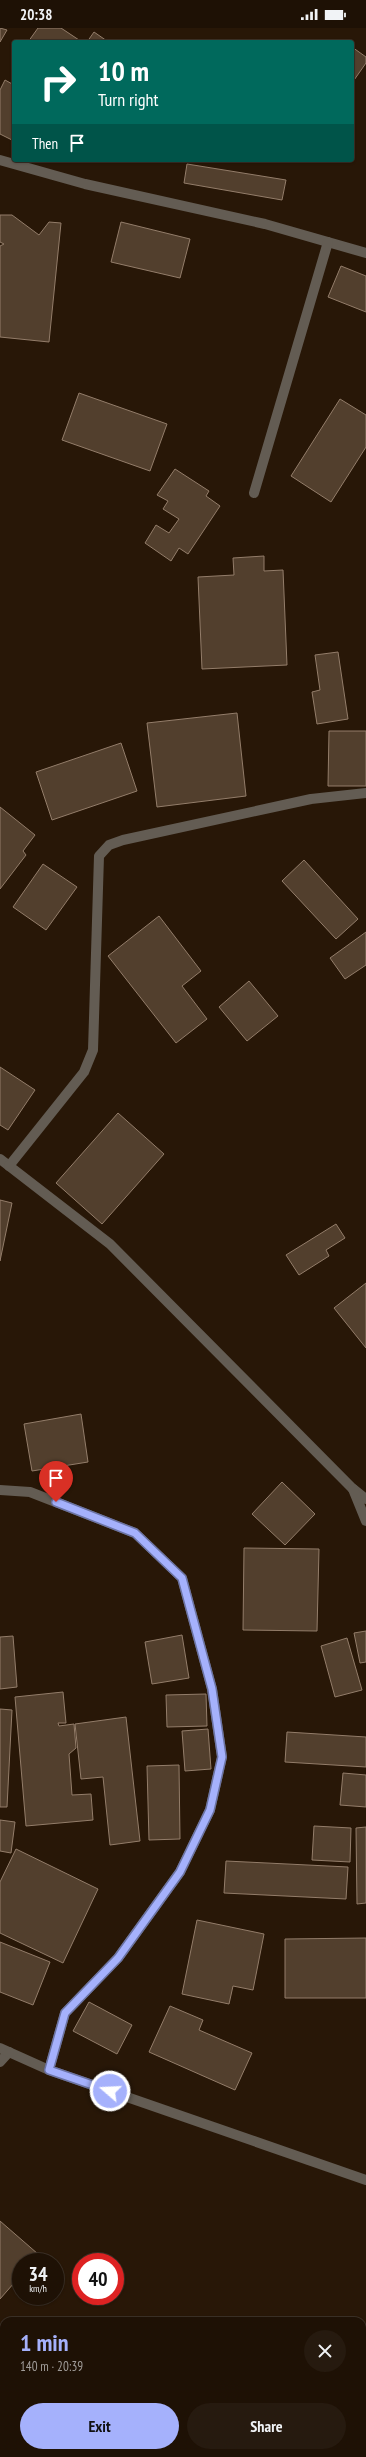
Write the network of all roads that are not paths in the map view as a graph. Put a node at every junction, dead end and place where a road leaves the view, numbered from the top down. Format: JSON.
{"nodes":[{"id":1,"x":0,"y":160,"type":"edge"},
{"id":2,"x":328,"y":242,"type":"junction"},
{"id":3,"x":366,"y":253,"type":"edge"},
{"id":4,"x":254,"y":493,"type":"dead end"},
{"id":5,"x":366,"y":793,"type":"edge"},
{"id":6,"x":0,"y":1159,"type":"edge"},
{"id":7,"x":9,"y":1166,"type":"junction"},
{"id":8,"x":352,"y":1488,"type":"junction"},
{"id":9,"x":0,"y":1490,"type":"edge"},
{"id":10,"x":366,"y":1499,"type":"edge"},
{"id":11,"x":366,"y":1521,"type":"edge"},
{"id":12,"x":4,"y":2050,"type":"edge"},
{"id":13,"x":0,"y":2062,"type":"edge"},
{"id":14,"x":49,"y":2070,"type":"junction"},
{"id":15,"x":366,"y":2180,"type":"edge"}],
"edges":[{"from":1,"to":2,"type":"street"},
{"from":2,"to":3,"type":"street"},
{"from":2,"to":4,"type":"street"},
{"from":5,"to":7,"type":"street"},
{"from":6,"to":7,"type":"street"},
{"from":7,"to":8,"type":"street"},
{"from":8,"to":10,"type":"street"},
{"from":8,"to":11,"type":"street"},
{"from":9,"to":14,"type":"street"},
{"from":12,"to":13,"type":"street"},
{"from":12,"to":14,"type":"street"},
{"from":14,"to":15,"type":"street"}]}
